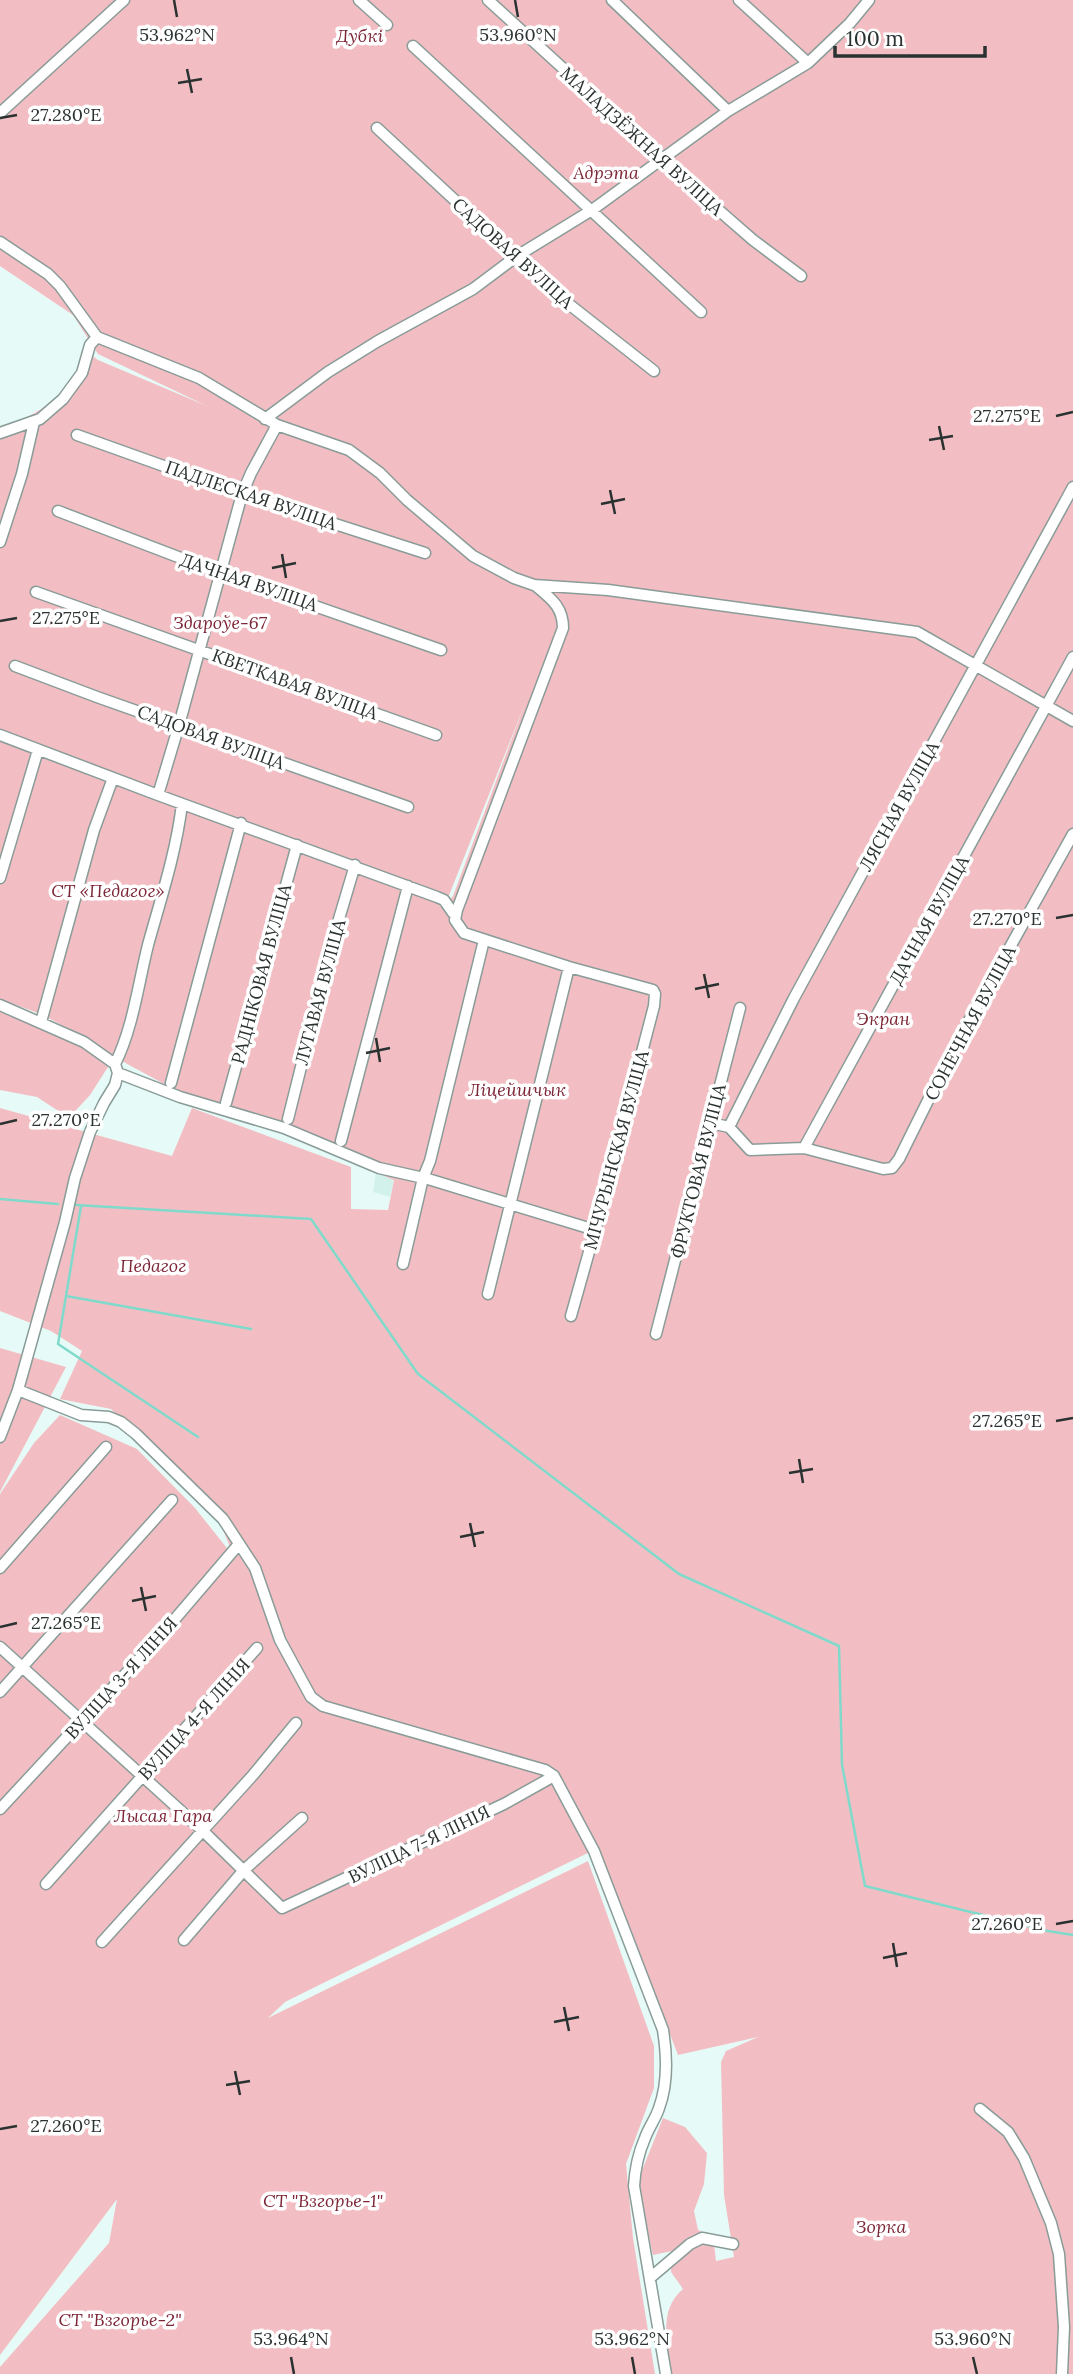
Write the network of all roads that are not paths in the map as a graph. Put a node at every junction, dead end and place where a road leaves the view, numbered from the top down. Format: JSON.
{"nodes":[{"id":1,"x":124,"y":0,"type":"edge"},
{"id":2,"x":359,"y":0,"type":"edge"},
{"id":3,"x":488,"y":0,"type":"edge"},
{"id":4,"x":612,"y":0,"type":"edge"},
{"id":5,"x":739,"y":0,"type":"edge"},
{"id":6,"x":869,"y":0,"type":"edge"},
{"id":7,"x":387,"y":25,"type":"dead end"},
{"id":8,"x":413,"y":46,"type":"dead end"},
{"id":9,"x":808,"y":63,"type":"junction"},
{"id":10,"x":728,"y":111,"type":"junction"},
{"id":11,"x":0,"y":113,"type":"edge"},
{"id":12,"x":377,"y":128,"type":"dead end"},
{"id":13,"x":661,"y":158,"type":"junction"},
{"id":14,"x":592,"y":210,"type":"junction"},
{"id":15,"x":0,"y":242,"type":"edge"},
{"id":16,"x":517,"y":257,"type":"junction"},
{"id":17,"x":801,"y":276,"type":"dead end"},
{"id":18,"x":701,"y":312,"type":"dead end"},
{"id":19,"x":97,"y":337,"type":"junction"},
{"id":20,"x":654,"y":372,"type":"dead end"},
{"id":21,"x":265,"y":419,"type":"junction"},
{"id":22,"x":34,"y":422,"type":"junction"},
{"id":23,"x":277,"y":425,"type":"junction"},
{"id":24,"x":0,"y":433,"type":"edge"},
{"id":25,"x":77,"y":435,"type":"dead end"},
{"id":26,"x":1073,"y":487,"type":"edge"},
{"id":27,"x":242,"y":494,"type":"junction"},
{"id":28,"x":58,"y":511,"type":"dead end"},
{"id":29,"x":0,"y":542,"type":"edge"},
{"id":30,"x":425,"y":553,"type":"dead end"},
{"id":31,"x":220,"y":573,"type":"junction"},
{"id":32,"x":534,"y":584,"type":"junction"},
{"id":33,"x":36,"y":592,"type":"dead end"},
{"id":34,"x":199,"y":648,"type":"junction"},
{"id":35,"x":441,"y":650,"type":"dead end"},
{"id":36,"x":1073,"y":657,"type":"edge"},
{"id":37,"x":15,"y":666,"type":"dead end"},
{"id":38,"x":976,"y":666,"type":"junction"},
{"id":39,"x":1046,"y":706,"type":"junction"},
{"id":40,"x":1073,"y":721,"type":"edge"},
{"id":41,"x":179,"y":725,"type":"junction"},
{"id":42,"x":436,"y":735,"type":"dead end"},
{"id":43,"x":0,"y":736,"type":"edge"},
{"id":44,"x":38,"y":750,"type":"junction"},
{"id":45,"x":113,"y":778,"type":"junction"},
{"id":46,"x":158,"y":795,"type":"junction"},
{"id":47,"x":182,"y":804,"type":"junction"},
{"id":48,"x":408,"y":807,"type":"dead end"},
{"id":49,"x":241,"y":823,"type":"junction"},
{"id":50,"x":1073,"y":834,"type":"edge"},
{"id":51,"x":297,"y":845,"type":"junction"},
{"id":52,"x":355,"y":865,"type":"junction"},
{"id":53,"x":0,"y":878,"type":"edge"},
{"id":54,"x":408,"y":886,"type":"junction"},
{"id":55,"x":457,"y":910,"type":"junction"},
{"id":56,"x":484,"y":940,"type":"junction"},
{"id":57,"x":569,"y":967,"type":"junction"},
{"id":58,"x":0,"y":1005,"type":"edge"},
{"id":59,"x":740,"y":1008,"type":"dead end"},
{"id":60,"x":41,"y":1023,"type":"junction"},
{"id":61,"x":116,"y":1069,"type":"junction"},
{"id":62,"x":171,"y":1083,"type":"dead end"},
{"id":63,"x":226,"y":1103,"type":"dead end"},
{"id":64,"x":288,"y":1119,"type":"dead end"},
{"id":65,"x":711,"y":1123,"type":"junction"},
{"id":66,"x":729,"y":1127,"type":"junction"},
{"id":67,"x":341,"y":1141,"type":"dead end"},
{"id":68,"x":804,"y":1149,"type":"junction"},
{"id":69,"x":423,"y":1178,"type":"junction"},
{"id":70,"x":510,"y":1203,"type":"junction"},
{"id":71,"x":595,"y":1230,"type":"junction"},
{"id":72,"x":403,"y":1264,"type":"dead end"},
{"id":73,"x":488,"y":1294,"type":"dead end"},
{"id":74,"x":571,"y":1316,"type":"dead end"},
{"id":75,"x":656,"y":1334,"type":"dead end"},
{"id":76,"x":18,"y":1390,"type":"junction"},
{"id":77,"x":0,"y":1437,"type":"edge"},
{"id":78,"x":106,"y":1447,"type":"dead end"},
{"id":79,"x":172,"y":1500,"type":"dead end"},
{"id":80,"x":239,"y":1544,"type":"junction"},
{"id":81,"x":0,"y":1568,"type":"edge"},
{"id":82,"x":0,"y":1647,"type":"edge"},
{"id":83,"x":257,"y":1648,"type":"dead end"},
{"id":84,"x":22,"y":1667,"type":"junction"},
{"id":85,"x":0,"y":1692,"type":"edge"},
{"id":86,"x":82,"y":1722,"type":"junction"},
{"id":87,"x":296,"y":1723,"type":"dead end"},
{"id":88,"x":141,"y":1776,"type":"junction"},
{"id":89,"x":554,"y":1776,"type":"junction"},
{"id":90,"x":0,"y":1810,"type":"edge"},
{"id":91,"x":302,"y":1818,"type":"dead end"},
{"id":92,"x":203,"y":1831,"type":"junction"},
{"id":93,"x":244,"y":1870,"type":"junction"},
{"id":94,"x":46,"y":1884,"type":"dead end"},
{"id":95,"x":184,"y":1940,"type":"dead end"},
{"id":96,"x":102,"y":1942,"type":"dead end"},
{"id":97,"x":980,"y":2109,"type":"dead end"},
{"id":98,"x":733,"y":2244,"type":"dead end"},
{"id":99,"x":650,"y":2278,"type":"junction"},
{"id":100,"x":666,"y":2374,"type":"edge"},
{"id":101,"x":1062,"y":2374,"type":"edge"}],
"edges":[{"from":1,"to":11,"type":"street"},
{"from":2,"to":7,"type":"street"},
{"from":3,"to":13,"type":"street","name":"МАЛАДЗЁЖНАЯ ВУЛІЦА"},
{"from":4,"to":10,"type":"street"},
{"from":5,"to":9,"type":"street"},
{"from":6,"to":9,"type":"street"},
{"from":8,"to":14,"type":"street"},
{"from":9,"to":10,"type":"street"},
{"from":10,"to":13,"type":"street"},
{"from":12,"to":16,"type":"street","name":"САДОВАЯ ВУЛІЦА"},
{"from":13,"to":14,"type":"street"},
{"from":13,"to":17,"type":"street","name":"МАЛАДЗЁЖНАЯ ВУЛІЦА"},
{"from":14,"to":16,"type":"street"},
{"from":14,"to":18,"type":"street"},
{"from":15,"to":19,"type":"street"},
{"from":16,"to":20,"type":"street","name":"САДОВАЯ ВУЛІЦА"},
{"from":16,"to":21,"type":"street"},
{"from":19,"to":21,"type":"street"},
{"from":19,"to":22,"type":"street"},
{"from":21,"to":23,"type":"street"},
{"from":22,"to":24,"type":"street"},
{"from":22,"to":29,"type":"street"},
{"from":23,"to":27,"type":"street"},
{"from":23,"to":32,"type":"street"},
{"from":25,"to":27,"type":"street","name":"ПАДЛЕСКАЯ ВУЛІЦА"},
{"from":26,"to":38,"type":"street","name":"ЛЯСНАЯ ВУЛІЦА"},
{"from":27,"to":30,"type":"street","name":"ПАДЛЕСКАЯ ВУЛІЦА"},
{"from":27,"to":31,"type":"street"},
{"from":28,"to":31,"type":"street","name":"ДАЧНАЯ ВУЛІЦА"},
{"from":31,"to":34,"type":"street"},
{"from":31,"to":35,"type":"street","name":"ДАЧНАЯ ВУЛІЦА"},
{"from":32,"to":38,"type":"street"},
{"from":32,"to":55,"type":"street"},
{"from":33,"to":34,"type":"street","name":"КВЕТКАВАЯ ВУЛІЦА"},
{"from":34,"to":41,"type":"street"},
{"from":34,"to":42,"type":"street","name":"КВЕТКАВАЯ ВУЛІЦА"},
{"from":36,"to":39,"type":"street","name":"ДАЧНАЯ ВУЛІЦА"},
{"from":37,"to":41,"type":"street","name":"САДОВАЯ ВУЛІЦА"},
{"from":38,"to":39,"type":"street"},
{"from":38,"to":66,"type":"street","name":"ЛЯСНАЯ ВУЛІЦА"},
{"from":39,"to":40,"type":"street"},
{"from":39,"to":68,"type":"street","name":"ДАЧНАЯ ВУЛІЦА"},
{"from":41,"to":46,"type":"street"},
{"from":41,"to":48,"type":"street","name":"САДОВАЯ ВУЛІЦА"},
{"from":43,"to":44,"type":"street"},
{"from":44,"to":45,"type":"street"},
{"from":44,"to":53,"type":"street"},
{"from":45,"to":46,"type":"street"},
{"from":45,"to":60,"type":"street"},
{"from":46,"to":47,"type":"street"},
{"from":47,"to":49,"type":"street"},
{"from":47,"to":61,"type":"street"},
{"from":49,"to":51,"type":"street"},
{"from":49,"to":62,"type":"street"},
{"from":50,"to":68,"type":"street","name":"СОНЕЧНАЯ ВУЛІЦА"},
{"from":51,"to":52,"type":"street"},
{"from":51,"to":63,"type":"street","name":"РАДНІКОВАЯ ВУЛІЦА"},
{"from":52,"to":54,"type":"street"},
{"from":52,"to":64,"type":"street","name":"ЛУГАВАЯ ВУЛІЦА"},
{"from":54,"to":55,"type":"street"},
{"from":54,"to":67,"type":"street"},
{"from":55,"to":56,"type":"street"},
{"from":56,"to":57,"type":"street"},
{"from":56,"to":69,"type":"street"},
{"from":57,"to":70,"type":"street"},
{"from":57,"to":71,"type":"street","name":"МІЧУРЫНСКАЯ ВУЛІЦА"},
{"from":58,"to":60,"type":"street"},
{"from":59,"to":65,"type":"street","name":"ФРУКТОВАЯ ВУЛІЦА"},
{"from":60,"to":61,"type":"street"},
{"from":61,"to":69,"type":"street"},
{"from":61,"to":76,"type":"street"},
{"from":65,"to":66,"type":"street"},
{"from":65,"to":75,"type":"street","name":"ФРУКТОВАЯ ВУЛІЦА"},
{"from":66,"to":68,"type":"street"},
{"from":69,"to":70,"type":"street"},
{"from":69,"to":72,"type":"street"},
{"from":70,"to":71,"type":"street"},
{"from":70,"to":73,"type":"street"},
{"from":71,"to":74,"type":"street","name":"МІЧУРЫНСКАЯ ВУЛІЦА"},
{"from":76,"to":77,"type":"street"},
{"from":76,"to":80,"type":"street"},
{"from":78,"to":81,"type":"street"},
{"from":79,"to":84,"type":"street"},
{"from":80,"to":86,"type":"street","name":"ВУЛІЦА 3-Я ЛІНІЯ"},
{"from":80,"to":89,"type":"street"},
{"from":82,"to":84,"type":"street"},
{"from":83,"to":88,"type":"street","name":"ВУЛІЦА 4-Я ЛІНІЯ"},
{"from":84,"to":85,"type":"street"},
{"from":84,"to":86,"type":"street"},
{"from":86,"to":88,"type":"street"},
{"from":86,"to":90,"type":"street","name":"ВУЛІЦА 3-Я ЛІНІЯ"},
{"from":87,"to":92,"type":"street"},
{"from":88,"to":92,"type":"street"},
{"from":88,"to":94,"type":"street","name":"ВУЛІЦА 4-Я ЛІНІЯ"},
{"from":89,"to":93,"type":"street","name":"ВУЛІЦА 7-Я ЛІНІЯ"},
{"from":89,"to":99,"type":"street"},
{"from":91,"to":93,"type":"street"},
{"from":92,"to":93,"type":"street"},
{"from":92,"to":96,"type":"street"},
{"from":93,"to":95,"type":"street"},
{"from":97,"to":101,"type":"street"},
{"from":98,"to":99,"type":"street"},
{"from":99,"to":100,"type":"street"}]}
